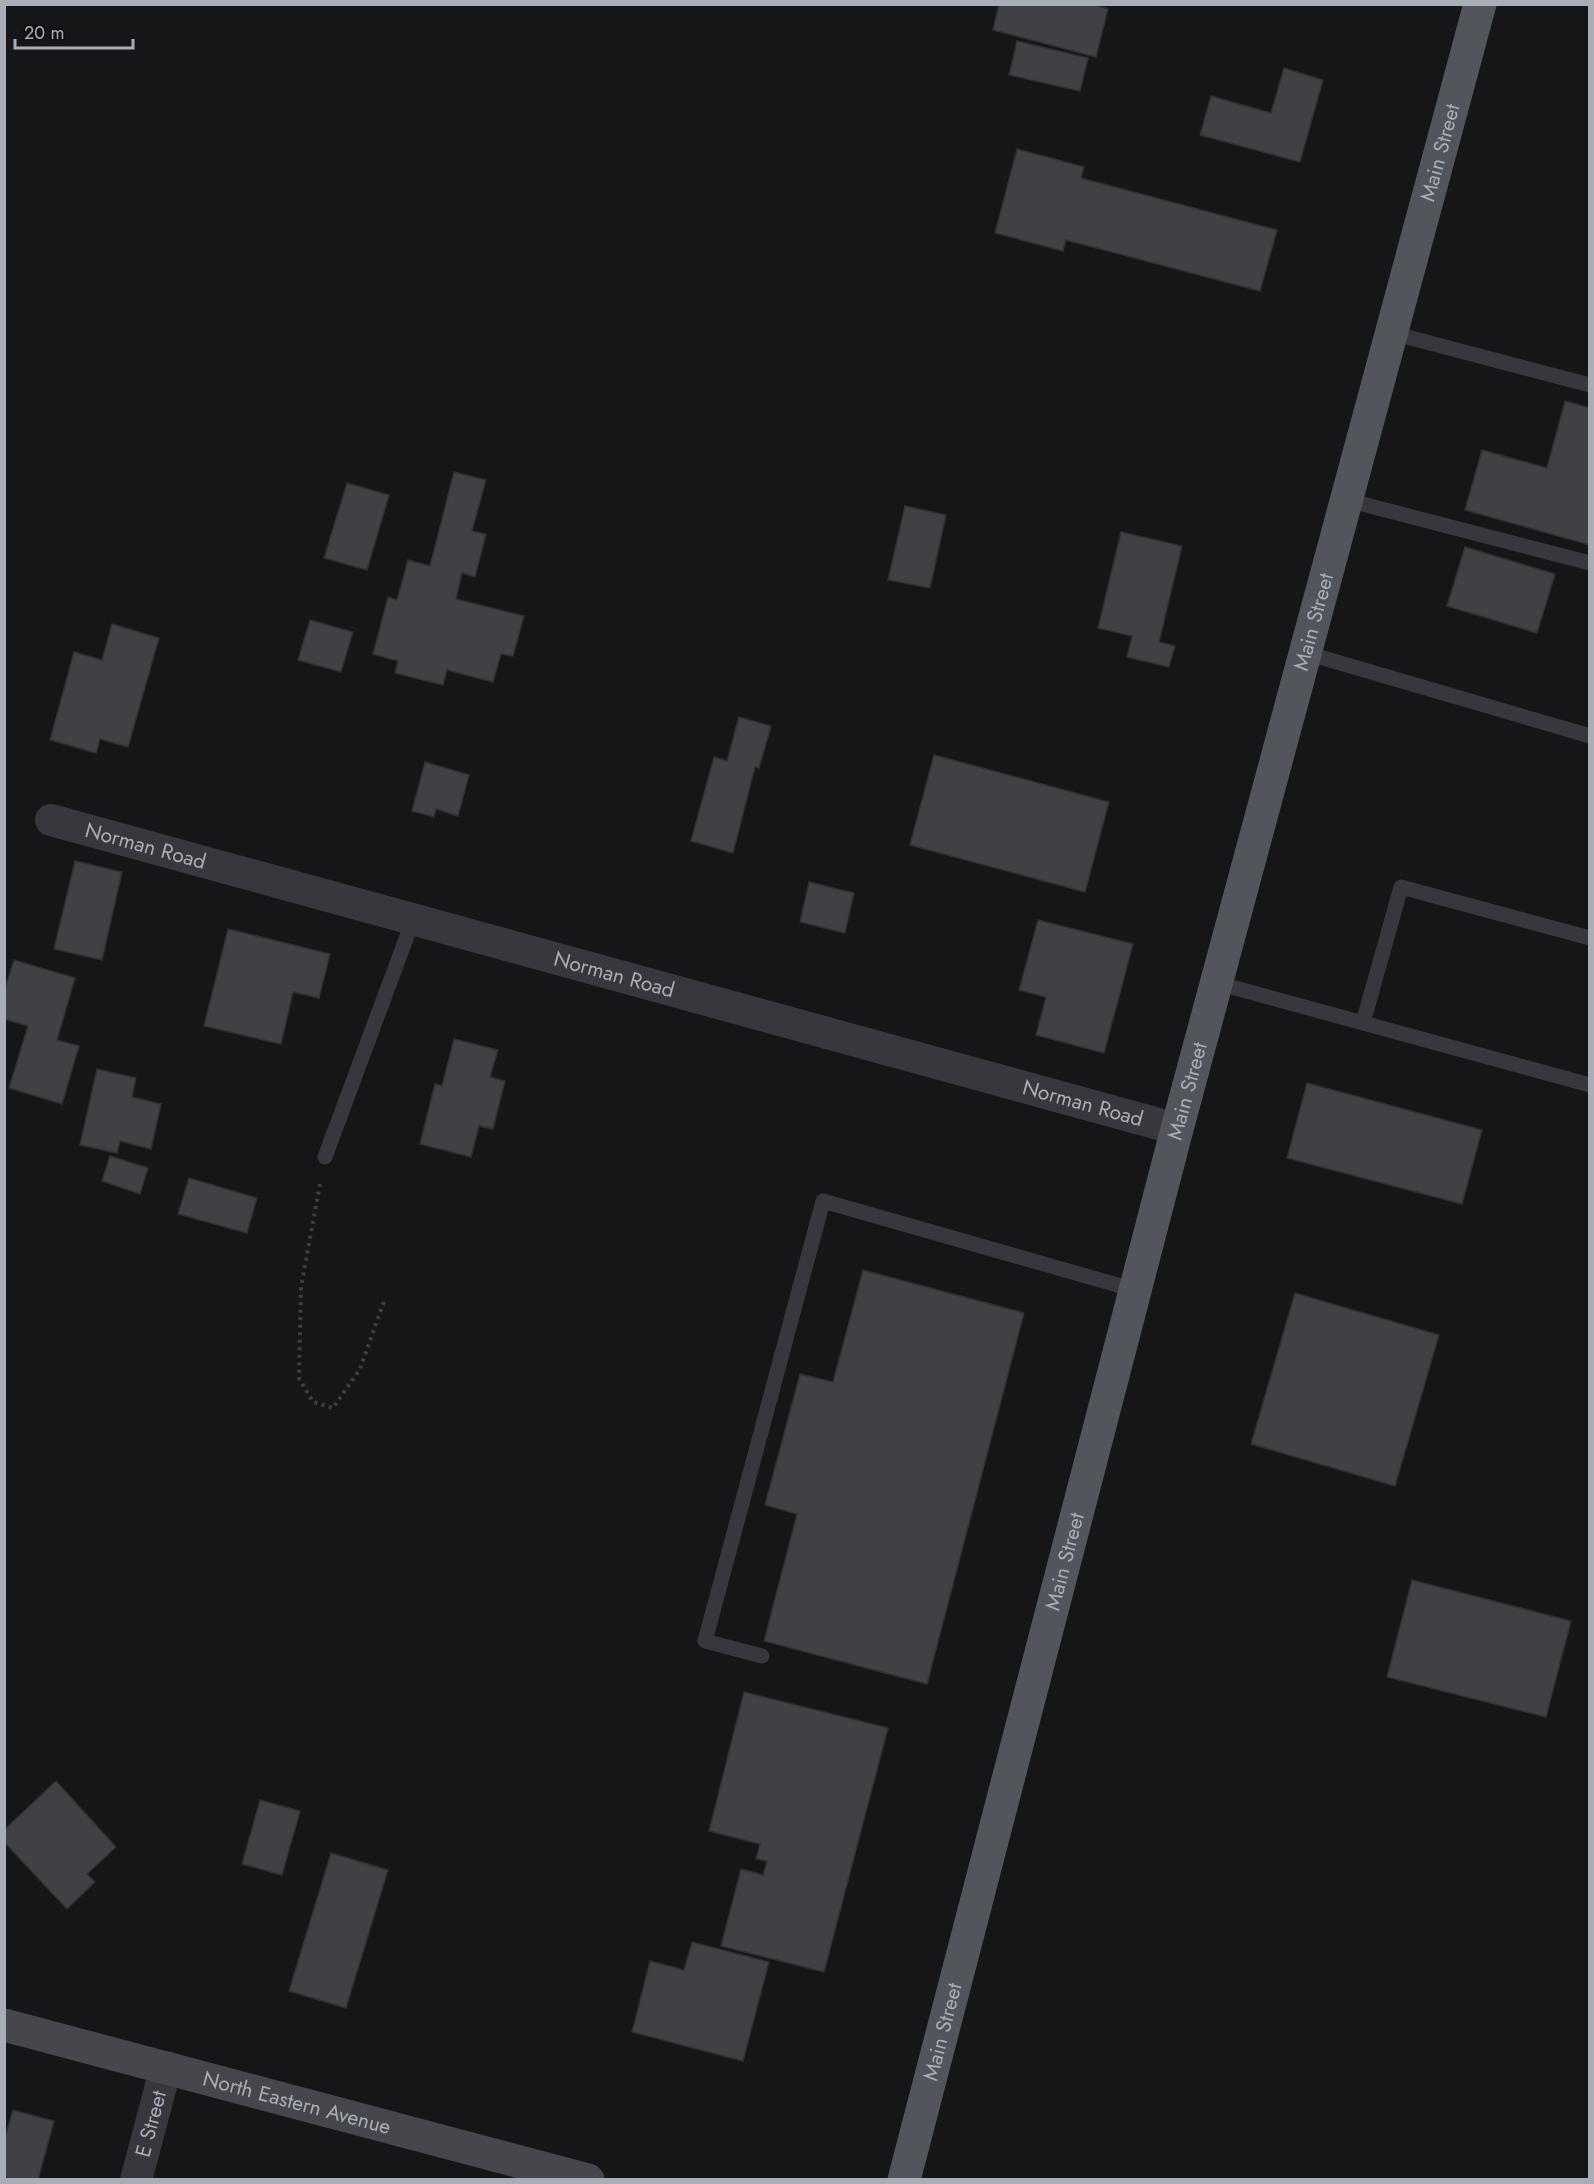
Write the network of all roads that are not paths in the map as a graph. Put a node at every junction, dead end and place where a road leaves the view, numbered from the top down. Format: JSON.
{"nodes":[{"id":1,"x":1480,"y":4,"type":"edge"},
{"id":2,"x":1392,"y":333,"type":"junction"},
{"id":3,"x":1590,"y":385,"type":"edge"},
{"id":4,"x":1347,"y":500,"type":"junction"},
{"id":5,"x":1590,"y":563,"type":"edge"},
{"id":6,"x":1306,"y":653,"type":"junction"},
{"id":7,"x":1590,"y":736,"type":"edge"},
{"id":8,"x":51,"y":820,"type":"dead end"},
{"id":9,"x":413,"y":920,"type":"junction"},
{"id":10,"x":1590,"y":938,"type":"edge"},
{"id":11,"x":1216,"y":983,"type":"junction"},
{"id":12,"x":1363,"y":1023,"type":"junction"},
{"id":13,"x":1590,"y":1085,"type":"edge"},
{"id":14,"x":1177,"y":1129,"type":"junction"},
{"id":15,"x":325,"y":1157,"type":"road end"},
{"id":16,"x":1135,"y":1290,"type":"junction"},
{"id":17,"x":762,"y":1656,"type":"dead end"},
{"id":18,"x":4,"y":2025,"type":"edge"},
{"id":19,"x":165,"y":2067,"type":"junction"},
{"id":20,"x":136,"y":2180,"type":"edge"},
{"id":21,"x":588,"y":2180,"type":"edge"},
{"id":22,"x":904,"y":2180,"type":"edge"}],
"edges":[{"from":1,"to":2,"type":"main road","name":"Main Street"},
{"from":2,"to":3,"type":"lane"},
{"from":2,"to":4,"type":"main road","name":"Main Street"},
{"from":4,"to":5,"type":"lane"},
{"from":4,"to":6,"type":"main road","name":"Main Street"},
{"from":6,"to":7,"type":"lane"},
{"from":6,"to":11,"type":"main road","name":"Main Street"},
{"from":8,"to":9,"type":"street","name":"Norman Road"},
{"from":9,"to":14,"type":"street","name":"Norman Road"},
{"from":9,"to":15,"type":"lane"},
{"from":10,"to":12,"type":"lane"},
{"from":11,"to":12,"type":"lane"},
{"from":11,"to":14,"type":"main road","name":"Main Street"},
{"from":12,"to":13,"type":"lane"},
{"from":14,"to":16,"type":"main road","name":"Main Street"},
{"from":16,"to":17,"type":"lane"},
{"from":16,"to":22,"type":"main road","name":"Main Street"},
{"from":18,"to":19,"type":"street","name":"North Eastern Avenue"},
{"from":19,"to":20,"type":"street","name":"E Street"},
{"from":19,"to":21,"type":"street","name":"North Eastern Avenue"}]}
